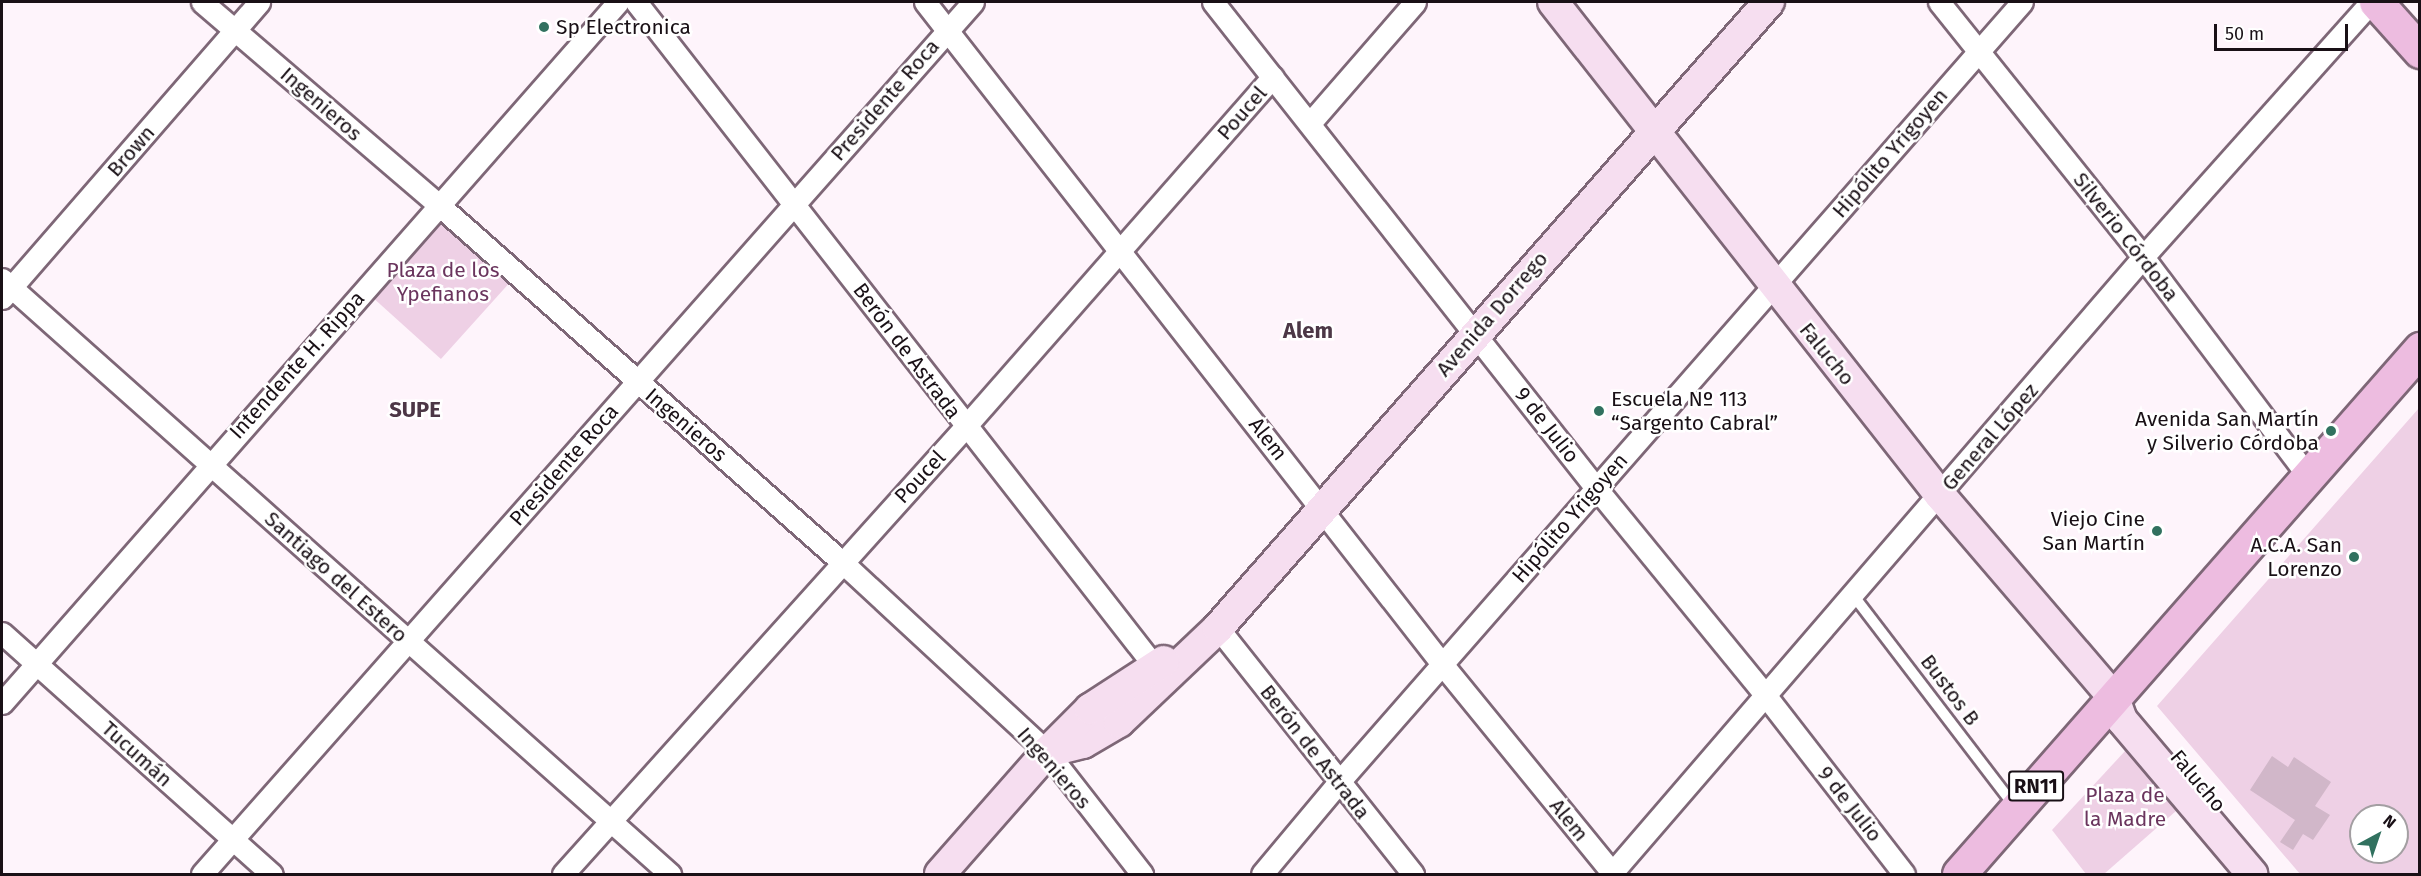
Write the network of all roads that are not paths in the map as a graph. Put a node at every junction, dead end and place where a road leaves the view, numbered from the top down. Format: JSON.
{"nodes":[{"id":1,"x":202,"y":2,"type":"edge"},
{"id":2,"x":259,"y":2,"type":"edge"},
{"id":3,"x":618,"y":2,"type":"edge"},
{"id":4,"x":636,"y":2,"type":"edge"},
{"id":5,"x":925,"y":2,"type":"edge"},
{"id":6,"x":974,"y":2,"type":"edge"},
{"id":7,"x":1213,"y":2,"type":"edge"},
{"id":8,"x":1415,"y":2,"type":"edge"},
{"id":9,"x":1553,"y":2,"type":"edge"},
{"id":10,"x":1769,"y":2,"type":"edge"},
{"id":11,"x":1939,"y":2,"type":"edge"},
{"id":12,"x":2022,"y":2,"type":"edge"},
{"id":13,"x":2372,"y":2,"type":"edge"},
{"id":14,"x":2376,"y":2,"type":"edge"},
{"id":15,"x":2405,"y":2,"type":"edge"},
{"id":16,"x":2420,"y":18,"type":"edge"},
{"id":17,"x":947,"y":29,"type":"junction"},
{"id":18,"x":235,"y":31,"type":"junction"},
{"id":19,"x":2420,"y":51,"type":"edge"},
{"id":20,"x":1978,"y":52,"type":"junction"},
{"id":21,"x":1273,"y":77,"type":"junction"},
{"id":22,"x":1310,"y":123,"type":"junction"},
{"id":23,"x":1653,"y":130,"type":"junction"},
{"id":24,"x":795,"y":204,"type":"junction"},
{"id":25,"x":440,"y":206,"type":"junction"},
{"id":26,"x":1120,"y":251,"type":"junction"},
{"id":27,"x":2143,"y":257,"type":"junction"},
{"id":28,"x":1773,"y":286,"type":"junction"},
{"id":29,"x":5,"y":289,"type":"edge"},
{"id":30,"x":1475,"y":334,"type":"junction"},
{"id":31,"x":2420,"y":349,"type":"edge"},
{"id":32,"x":2420,"y":379,"type":"edge"},
{"id":33,"x":637,"y":382,"type":"junction"},
{"id":34,"x":965,"y":427,"type":"junction"},
{"id":35,"x":209,"y":464,"type":"junction"},
{"id":36,"x":2308,"y":476,"type":"junction"},
{"id":37,"x":1596,"y":488,"type":"junction"},
{"id":38,"x":1940,"y":495,"type":"junction"},
{"id":39,"x":1323,"y":509,"type":"junction"},
{"id":40,"x":842,"y":562,"type":"junction"},
{"id":41,"x":1853,"y":595,"type":"junction"},
{"id":42,"x":1218,"y":628,"type":"junction"},
{"id":43,"x":2,"y":633,"type":"edge"},
{"id":44,"x":409,"y":642,"type":"junction"},
{"id":45,"x":36,"y":664,"type":"junction"},
{"id":46,"x":1442,"y":664,"type":"junction"},
{"id":47,"x":1155,"y":667,"type":"junction"},
{"id":48,"x":1766,"y":696,"type":"junction"},
{"id":49,"x":2,"y":703,"type":"edge"},
{"id":50,"x":1138,"y":705,"type":"junction"},
{"id":51,"x":2123,"y":708,"type":"junction"},
{"id":52,"x":1047,"y":752,"type":"junction"},
{"id":53,"x":1338,"y":783,"type":"junction"},
{"id":54,"x":2016,"y":809,"type":"junction"},
{"id":55,"x":609,"y":821,"type":"junction"},
{"id":56,"x":233,"y":840,"type":"junction"},
{"id":57,"x":202,"y":874,"type":"edge"},
{"id":58,"x":272,"y":874,"type":"edge"},
{"id":59,"x":563,"y":874,"type":"edge"},
{"id":60,"x":670,"y":874,"type":"edge"},
{"id":61,"x":940,"y":874,"type":"edge"},
{"id":62,"x":1142,"y":874,"type":"edge"},
{"id":63,"x":1262,"y":874,"type":"edge"},
{"id":64,"x":1413,"y":874,"type":"edge"},
{"id":65,"x":1612,"y":874,"type":"edge"},
{"id":66,"x":1904,"y":874,"type":"edge"},
{"id":67,"x":1959,"y":874,"type":"edge"},
{"id":68,"x":1988,"y":874,"type":"edge"},
{"id":69,"x":2252,"y":874,"type":"edge"},
{"id":70,"x":2275,"y":874,"type":"edge"}],
"edges":[{"from":1,"to":18,"type":"street","name":"Ingenieros"},
{"from":2,"to":18,"type":"street","name":"Brown"},
{"from":3,"to":25,"type":"street","name":"Intendente H. Rippa"},
{"from":4,"to":24,"type":"street","name":"Berón de Astrada"},
{"from":5,"to":17,"type":"street","name":"Alem"},
{"from":6,"to":17,"type":"street","name":"Presidente Roca"},
{"from":7,"to":21,"type":"street","name":"9 de Julio"},
{"from":8,"to":22,"type":"street"},
{"from":9,"to":23,"type":"main road","name":"Falucho"},
{"from":10,"to":23,"type":"main road","name":"Avenida Dorrego"},
{"from":11,"to":20,"type":"street","name":"Silverio Córdoba"},
{"from":12,"to":20,"type":"street","name":"Hipólito Yrigoyen"},
{"from":13,"to":27,"type":"street","name":"General López"},
{"from":14,"to":19,"type":"main road"},
{"from":15,"to":16,"type":"main road"},
{"from":17,"to":24,"type":"street","name":"Presidente Roca"},
{"from":17,"to":26,"type":"street","name":"Alem"},
{"from":18,"to":25,"type":"street","name":"Ingenieros"},
{"from":18,"to":29,"type":"street","name":"Brown"},
{"from":20,"to":27,"type":"street","name":"Silverio Córdoba"},
{"from":20,"to":28,"type":"street","name":"Hipólito Yrigoyen"},
{"from":21,"to":22,"type":"street","name":"9 de Julio"},
{"from":21,"to":26,"type":"street","name":"Poucel"},
{"from":22,"to":30,"type":"street","name":"9 de Julio"},
{"from":23,"to":28,"type":"main road","name":"Falucho"},
{"from":23,"to":30,"type":"main road","name":"Avenida Dorrego"},
{"from":24,"to":33,"type":"street","name":"Presidente Roca"},
{"from":24,"to":34,"type":"street","name":"Berón de Astrada"},
{"from":25,"to":33,"type":"street","name":"Ingenieros"},
{"from":25,"to":35,"type":"street","name":"Intendente H. Rippa"},
{"from":26,"to":34,"type":"street","name":"Poucel"},
{"from":26,"to":39,"type":"street","name":"Alem"},
{"from":27,"to":36,"type":"street","name":"Silverio Córdoba"},
{"from":27,"to":38,"type":"street","name":"General López"},
{"from":28,"to":37,"type":"street","name":"Hipólito Yrigoyen"},
{"from":28,"to":38,"type":"main road","name":"Falucho"},
{"from":29,"to":35,"type":"street","name":"Santiago del Estero"},
{"from":30,"to":37,"type":"street","name":"9 de Julio"},
{"from":30,"to":39,"type":"main road","name":"Avenida Dorrego"},
{"from":31,"to":36,"type":"main road","number":"RN11"},
{"from":32,"to":51,"type":"main road","number":"RN11"},
{"from":33,"to":40,"type":"street","name":"Ingenieros"},
{"from":33,"to":44,"type":"street","name":"Presidente Roca"},
{"from":34,"to":40,"type":"street","name":"Poucel"},
{"from":34,"to":47,"type":"street","name":"Berón de Astrada"},
{"from":35,"to":44,"type":"street","name":"Santiago del Estero"},
{"from":35,"to":45,"type":"street","name":"Intendente H. Rippa"},
{"from":36,"to":51,"type":"main road","number":"RN11"},
{"from":37,"to":46,"type":"street","name":"Hipólito Yrigoyen"},
{"from":37,"to":48,"type":"street","name":"9 de Julio"},
{"from":38,"to":41,"type":"street","name":"General López"},
{"from":38,"to":51,"type":"main road","name":"Falucho"},
{"from":39,"to":42,"type":"main road","name":"Avenida Dorrego"},
{"from":39,"to":46,"type":"street","name":"Alem"},
{"from":40,"to":52,"type":"street","name":"Ingenieros"},
{"from":40,"to":55,"type":"street","name":"Poucel"},
{"from":41,"to":48,"type":"street","name":"General López"},
{"from":41,"to":54,"type":"lane","name":"Bustos B"},
{"from":42,"to":47,"type":"main road","name":"Avenida Dorrego"},
{"from":42,"to":50,"type":"main road","name":"Avenida Dorrego"},
{"from":42,"to":53,"type":"street","name":"Berón de Astrada"},
{"from":43,"to":45,"type":"street","name":"Tucumán"},
{"from":44,"to":55,"type":"street","name":"Santiago del Estero"},
{"from":44,"to":56,"type":"street","name":"Presidente Roca"},
{"from":45,"to":49,"type":"street","name":"Intendente H. Rippa"},
{"from":45,"to":56,"type":"street","name":"Tucumán"},
{"from":46,"to":53,"type":"street","name":"Hipólito Yrigoyen"},
{"from":46,"to":65,"type":"street","name":"Alem"},
{"from":47,"to":50,"type":"street"},
{"from":47,"to":52,"type":"main road","name":"Avenida Dorrego"},
{"from":48,"to":65,"type":"street","name":"General López"},
{"from":48,"to":66,"type":"street","name":"9 de Julio"},
{"from":50,"to":52,"type":"main road","name":"Avenida Dorrego"},
{"from":51,"to":54,"type":"main road","number":"RN11"},
{"from":51,"to":68,"type":"main road","number":"RN11"},
{"from":51,"to":69,"type":"main road","name":"Falucho"},
{"from":51,"to":70,"type":"main road","name":"Falucho"},
{"from":52,"to":61,"type":"main road","name":"Avenida Dorrego"},
{"from":52,"to":62,"type":"street","name":"Ingenieros"},
{"from":53,"to":63,"type":"street","name":"Hipólito Yrigoyen"},
{"from":53,"to":64,"type":"street","name":"Berón de Astrada"},
{"from":54,"to":67,"type":"main road","number":"RN11"},
{"from":55,"to":59,"type":"street","name":"Poucel"},
{"from":55,"to":60,"type":"street","name":"Santiago del Estero"},
{"from":56,"to":57,"type":"street","name":"Presidente Roca"},
{"from":56,"to":58,"type":"street","name":"Tucumán"}]}
